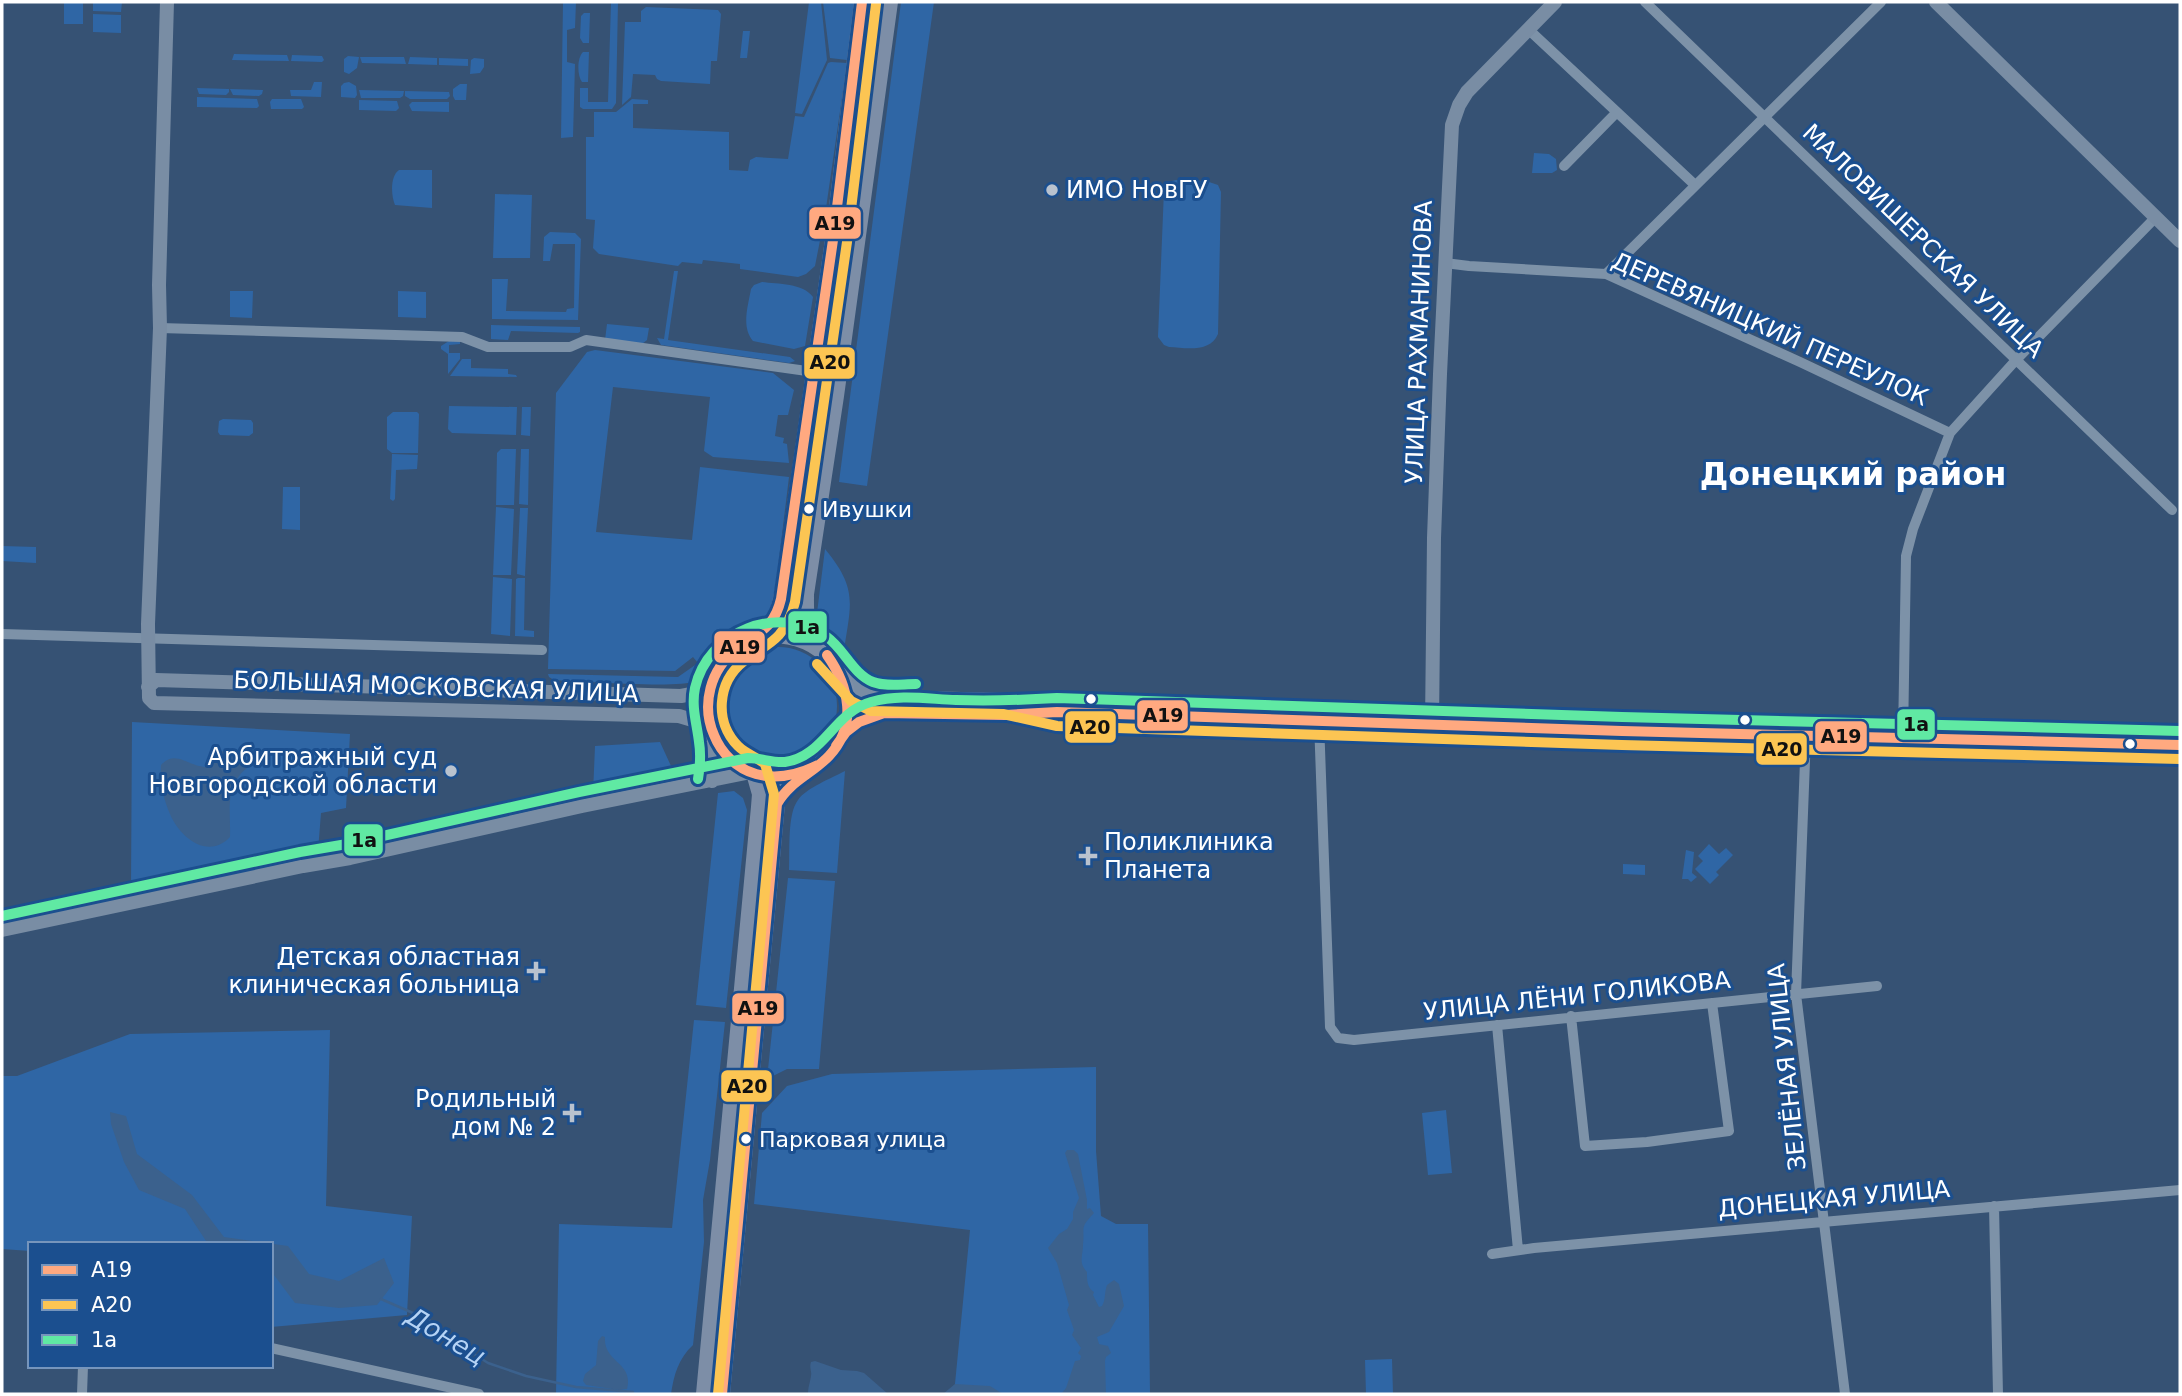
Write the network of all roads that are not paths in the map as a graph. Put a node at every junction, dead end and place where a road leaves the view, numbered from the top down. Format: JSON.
{"nodes":[{"id":1,"x":167,"y":2,"type":"edge"},
{"id":2,"x":862,"y":2,"type":"edge"},
{"id":3,"x":890,"y":2,"type":"edge"},
{"id":4,"x":1555,"y":2,"type":"edge"},
{"id":5,"x":1645,"y":2,"type":"edge"},
{"id":6,"x":1881,"y":2,"type":"edge"},
{"id":7,"x":1936,"y":2,"type":"edge"},
{"id":8,"x":1528,"y":29,"type":"junction"},
{"id":9,"x":1617,"y":112,"type":"junction"},
{"id":10,"x":1764,"y":117,"type":"junction"},
{"id":11,"x":1564,"y":166,"type":"dead end"},
{"id":12,"x":1695,"y":185,"type":"junction"},
{"id":13,"x":2156,"y":216,"type":"junction"},
{"id":14,"x":833,"y":240,"type":"junction"},
{"id":15,"x":2180,"y":241,"type":"edge"},
{"id":16,"x":857,"y":243,"type":"junction"},
{"id":17,"x":1445,"y":263,"type":"junction"},
{"id":18,"x":1606,"y":274,"type":"junction"},
{"id":19,"x":160,"y":328,"type":"junction"},
{"id":20,"x":2016,"y":360,"type":"junction"},
{"id":21,"x":814,"y":372,"type":"junction"},
{"id":22,"x":1950,"y":433,"type":"junction"},
{"id":23,"x":2172,"y":510,"type":"dead end"},
{"id":24,"x":2,"y":634,"type":"edge"},
{"id":25,"x":149,"y":639,"type":"junction"},
{"id":26,"x":750,"y":641,"type":"junction"},
{"id":27,"x":542,"y":650,"type":"dead end"},
{"id":28,"x":832,"y":661,"type":"junction"},
{"id":29,"x":152,"y":684,"type":"junction"},
{"id":30,"x":709,"y":688,"type":"junction"},
{"id":31,"x":1058,"y":712,"type":"junction"},
{"id":32,"x":1319,"y":721,"type":"junction"},
{"id":33,"x":1432,"y":724,"type":"junction"},
{"id":34,"x":712,"y":732,"type":"junction"},
{"id":35,"x":1806,"y":735,"type":"junction"},
{"id":36,"x":1903,"y":738,"type":"junction"},
{"id":37,"x":2180,"y":745,"type":"edge"},
{"id":38,"x":836,"y":746,"type":"junction"},
{"id":39,"x":818,"y":765,"type":"junction"},
{"id":40,"x":752,"y":772,"type":"junction"},
{"id":41,"x":712,"y":781,"type":"junction"},
{"id":42,"x":2,"y":930,"type":"edge"},
{"id":43,"x":1877,"y":986,"type":"dead end"},
{"id":44,"x":1796,"y":994,"type":"junction"},
{"id":45,"x":1712,"y":1003,"type":"junction"},
{"id":46,"x":1571,"y":1016,"type":"junction"},
{"id":47,"x":1497,"y":1025,"type":"junction"},
{"id":48,"x":2180,"y":1189,"type":"edge"},
{"id":49,"x":1994,"y":1206,"type":"junction"},
{"id":50,"x":1824,"y":1221,"type":"junction"},
{"id":51,"x":1518,"y":1250,"type":"junction"},
{"id":52,"x":1492,"y":1254,"type":"dead end"},
{"id":53,"x":273,"y":1348,"type":"edge"},
{"id":54,"x":83,"y":1368,"type":"edge"},
{"id":55,"x":82,"y":1394,"type":"edge"},
{"id":56,"x":479,"y":1394,"type":"edge"},
{"id":57,"x":704,"y":1394,"type":"edge"},
{"id":58,"x":722,"y":1394,"type":"edge"},
{"id":59,"x":1844,"y":1394,"type":"edge"},
{"id":60,"x":1998,"y":1394,"type":"edge"}],
"edges":[{"from":1,"to":19,"type":"street"},
{"from":2,"to":14,"type":"main road"},
{"from":3,"to":16,"type":"main road"},
{"from":4,"to":8,"type":"street","name":"УЛИЦА РАХМАНИНОВА"},
{"from":5,"to":10,"type":"street","name":"МАЛОВИШЕРСКАЯ УЛИЦА"},
{"from":6,"to":10,"type":"street"},
{"from":7,"to":13,"type":"street"},
{"from":8,"to":9,"type":"street"},
{"from":8,"to":17,"type":"street","name":"УЛИЦА РАХМАНИНОВА"},
{"from":9,"to":11,"type":"street"},
{"from":9,"to":12,"type":"street"},
{"from":10,"to":12,"type":"street"},
{"from":10,"to":20,"type":"street","name":"МАЛОВИШЕРСКАЯ УЛИЦА"},
{"from":12,"to":18,"type":"street"},
{"from":13,"to":15,"type":"street"},
{"from":13,"to":20,"type":"street"},
{"from":14,"to":16,"type":"main road"},
{"from":14,"to":21,"type":"main road"},
{"from":16,"to":28,"type":"main road"},
{"from":17,"to":18,"type":"street","name":"ДЕРЕВЯНИЦКИЙ ПЕРЕУЛОК"},
{"from":17,"to":33,"type":"street","name":"УЛИЦА РАХМАНИНОВА"},
{"from":18,"to":22,"type":"street","name":"ДЕРЕВЯНИЦКИЙ ПЕРЕУЛОК"},
{"from":19,"to":21,"type":"street"},
{"from":19,"to":25,"type":"street"},
{"from":20,"to":22,"type":"street"},
{"from":20,"to":23,"type":"street","name":"МАЛОВИШЕРСКАЯ УЛИЦА"},
{"from":21,"to":26,"type":"main road"},
{"from":22,"to":36,"type":"street"},
{"from":24,"to":25,"type":"street"},
{"from":25,"to":27,"type":"street"},
{"from":25,"to":29,"type":"street"},
{"from":26,"to":28,"type":"main road"},
{"from":26,"to":30,"type":"main road"},
{"from":28,"to":31,"type":"street"},
{"from":28,"to":38,"type":"main road"},
{"from":29,"to":30,"type":"street","name":"БОЛЬШАЯ МОСКОВСКАЯ УЛИЦА"},
{"from":29,"to":34,"type":"street","name":"БОЛЬШАЯ МОСКОВСКАЯ УЛИЦА"},
{"from":30,"to":34,"type":"main road"},
{"from":31,"to":32,"type":"street"},
{"from":31,"to":38,"type":"street"},
{"from":32,"to":33,"type":"street"},
{"from":32,"to":47,"type":"street","name":"УЛИЦА ЛЁНИ ГОЛИКОВА"},
{"from":33,"to":35,"type":"street"},
{"from":34,"to":40,"type":"main road"},
{"from":34,"to":41,"type":"street"},
{"from":35,"to":36,"type":"street"},
{"from":35,"to":44,"type":"street","name":"ЗЕЛЁНАЯ УЛИЦА"},
{"from":36,"to":37,"type":"street"},
{"from":38,"to":39,"type":"main road"},
{"from":39,"to":40,"type":"main road"},
{"from":39,"to":58,"type":"main road"},
{"from":40,"to":41,"type":"street"},
{"from":40,"to":57,"type":"main road"},
{"from":41,"to":42,"type":"street"},
{"from":43,"to":44,"type":"street","name":"УЛИЦА ЛЁНИ ГОЛИКОВА"},
{"from":44,"to":45,"type":"street","name":"УЛИЦА ЛЁНИ ГОЛИКОВА"},
{"from":44,"to":50,"type":"street","name":"ЗЕЛЁНАЯ УЛИЦА"},
{"from":45,"to":46,"type":"street","name":"УЛИЦА ЛЁНИ ГОЛИКОВА"},
{"from":45,"to":46,"type":"street"},
{"from":46,"to":47,"type":"street","name":"УЛИЦА ЛЁНИ ГОЛИКОВА"},
{"from":47,"to":51,"type":"street"},
{"from":48,"to":49,"type":"street","name":"ДОНЕЦКАЯ УЛИЦА"},
{"from":49,"to":50,"type":"street","name":"ДОНЕЦКАЯ УЛИЦА"},
{"from":49,"to":60,"type":"street"},
{"from":50,"to":51,"type":"street","name":"ДОНЕЦКАЯ УЛИЦА"},
{"from":50,"to":59,"type":"street","name":"ЗЕЛЁНАЯ УЛИЦА"},
{"from":51,"to":52,"type":"street","name":"ДОНЕЦКАЯ УЛИЦА"},
{"from":53,"to":56,"type":"street"},
{"from":54,"to":55,"type":"street"}]}
